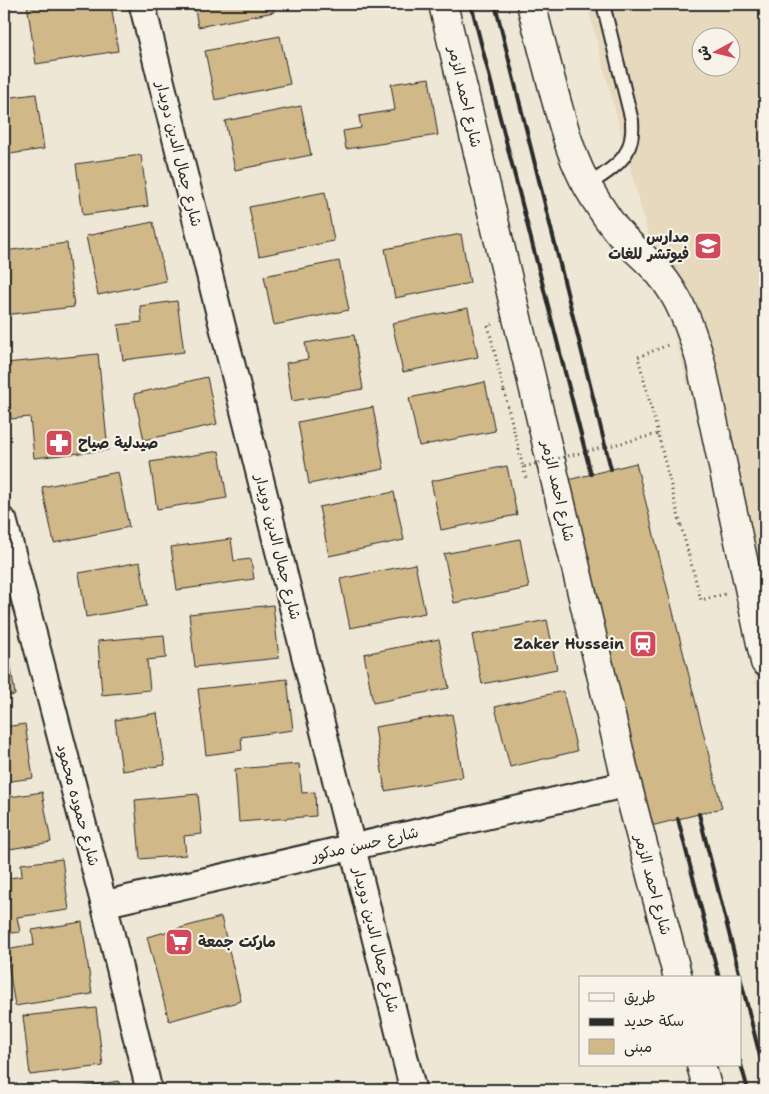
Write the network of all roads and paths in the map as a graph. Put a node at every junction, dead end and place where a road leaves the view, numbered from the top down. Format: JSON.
{"nodes":[{"id":1,"x":142,"y":4,"type":"edge"},
{"id":2,"x":443,"y":4,"type":"edge"},
{"id":3,"x":531,"y":4,"type":"edge"},
{"id":4,"x":603,"y":4,"type":"edge"},
{"id":5,"x":587,"y":186,"type":"junction"},
{"id":6,"x":488,"y":325,"type":"dead end"},
{"id":7,"x":693,"y":336,"type":"junction"},
{"id":8,"x":658,"y":434,"type":"junction"},
{"id":9,"x":4,"y":521,"type":"edge"},
{"id":10,"x":701,"y":600,"type":"dead end"},
{"id":11,"x":765,"y":662,"type":"edge"},
{"id":12,"x":627,"y":784,"type":"junction"},
{"id":13,"x":353,"y":847,"type":"junction"},
{"id":14,"x":104,"y":904,"type":"junction"},
{"id":15,"x":677,"y":976,"type":"edge"},
{"id":16,"x":701,"y":1066,"type":"edge"},
{"id":17,"x":149,"y":1090,"type":"edge"},
{"id":18,"x":413,"y":1090,"type":"edge"},
{"id":19,"x":708,"y":1090,"type":"edge"}],
"edges":[{"from":1,"to":13,"type":"street","name":"شارع جمال الدين دويدار"},
{"from":2,"to":12,"type":"main road","name":"شارع احمد الزمر"},
{"from":3,"to":5,"type":"main road"},
{"from":4,"to":5,"type":"lane"},
{"from":5,"to":7,"type":"main road"},
{"from":6,"to":8,"type":"path","bridge":true},
{"from":7,"to":8,"type":"path"},
{"from":7,"to":11,"type":"main road"},
{"from":8,"to":10,"type":"path","bridge":true},
{"from":9,"to":14,"type":"street","name":"شارع حموده محمود"},
{"from":12,"to":13,"type":"street","name":"شارع حسن مدكور"},
{"from":12,"to":15,"type":"main road","name":"شارع احمد الزمر"},
{"from":13,"to":14,"type":"street","name":"شارع حسن مدكور"},
{"from":13,"to":18,"type":"street","name":"شارع جمال الدين دويدار"},
{"from":14,"to":17,"type":"street","name":"شارع حموده محمود"},
{"from":16,"to":19,"type":"main road"}]}
